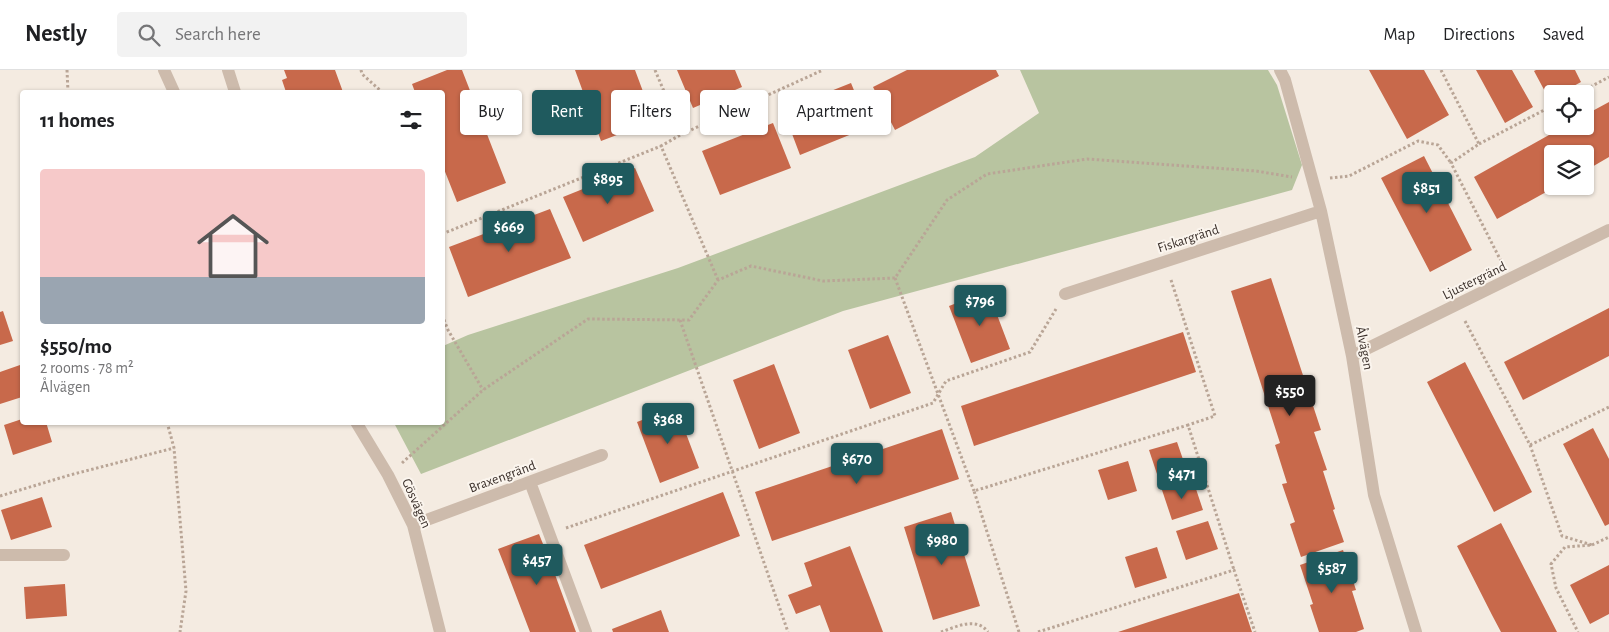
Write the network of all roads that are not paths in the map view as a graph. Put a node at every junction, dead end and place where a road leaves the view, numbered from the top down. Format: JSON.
{"nodes":[{"id":1,"x":164,"y":70,"type":"edge"},
{"id":2,"x":228,"y":70,"type":"edge"},
{"id":3,"x":1280,"y":70,"type":"edge"},
{"id":4,"x":173,"y":90,"type":"edge"},
{"id":5,"x":233,"y":90,"type":"edge"},
{"id":6,"x":1321,"y":210,"type":"junction"},
{"id":7,"x":1609,"y":230,"type":"edge"},
{"id":8,"x":1065,"y":294,"type":"road end"},
{"id":9,"x":1352,"y":356,"type":"junction"},
{"id":10,"x":358,"y":425,"type":"edge"},
{"id":11,"x":602,"y":455,"type":"dead end"},
{"id":12,"x":530,"y":482,"type":"junction"},
{"id":13,"x":413,"y":525,"type":"junction"},
{"id":14,"x":0,"y":555,"type":"edge"},
{"id":15,"x":64,"y":555,"type":"dead end"},
{"id":16,"x":440,"y":632,"type":"edge"},
{"id":17,"x":586,"y":632,"type":"edge"},
{"id":18,"x":1416,"y":632,"type":"edge"}],
"edges":[{"from":1,"to":4,"type":"street"},
{"from":2,"to":5,"type":"street"},
{"from":3,"to":6,"type":"street","name":"Ålvägen"},
{"from":6,"to":8,"type":"street","name":"Fiskargränd"},
{"from":6,"to":9,"type":"street","name":"Ålvägen"},
{"from":7,"to":9,"type":"street","name":"Ljustergränd"},
{"from":9,"to":18,"type":"street","name":"Ålvägen"},
{"from":10,"to":13,"type":"street","name":"Gösvägen"},
{"from":11,"to":12,"type":"street","name":"Braxengränd"},
{"from":12,"to":13,"type":"street","name":"Braxengränd"},
{"from":12,"to":17,"type":"street"},
{"from":13,"to":16,"type":"street","name":"Gösvägen"},
{"from":14,"to":15,"type":"street"}]}
